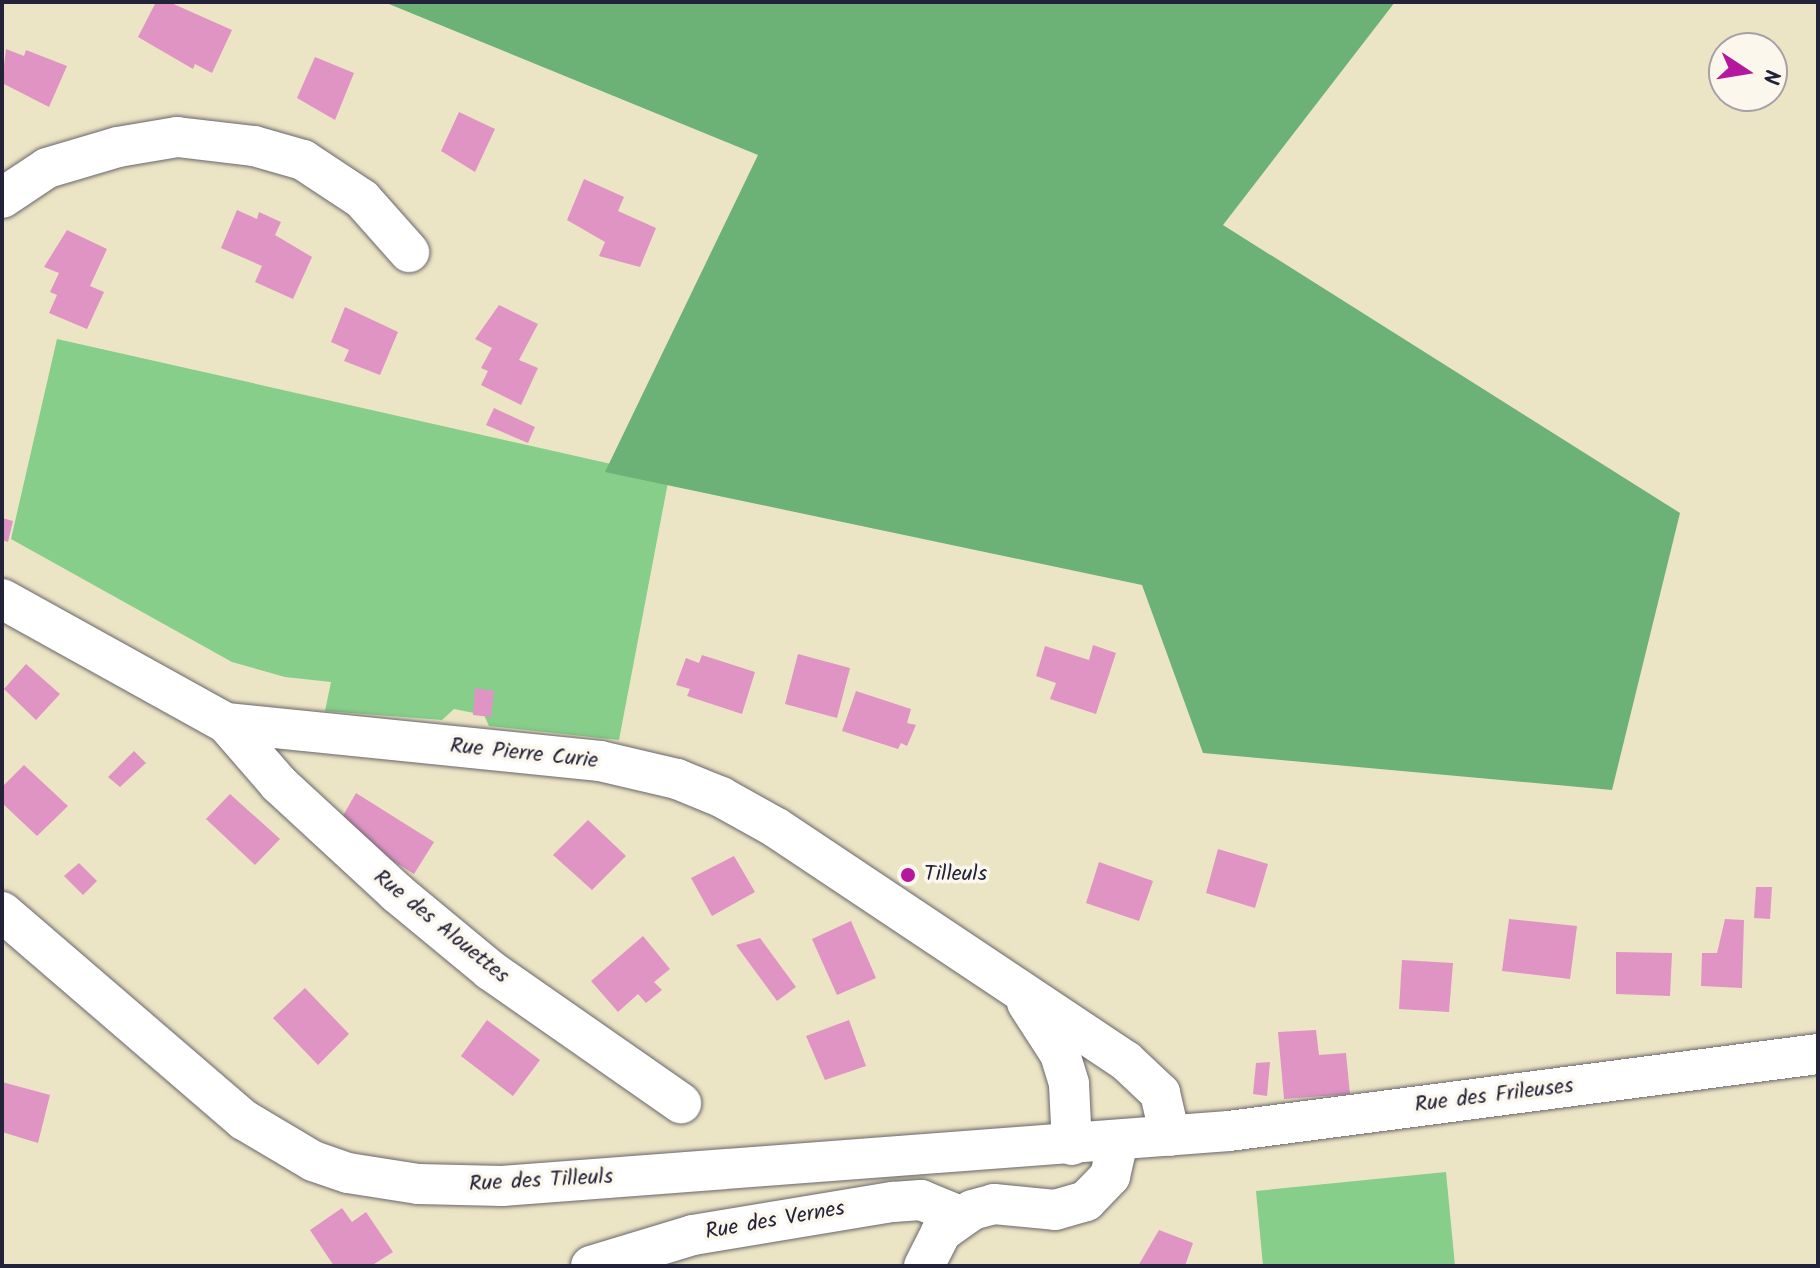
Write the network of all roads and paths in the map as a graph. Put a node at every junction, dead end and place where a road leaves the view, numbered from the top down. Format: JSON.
{"nodes":[{"id":1,"x":2,"y":198,"type":"edge"},
{"id":2,"x":409,"y":252,"type":"dead end"},
{"id":3,"x":2,"y":599,"type":"edge"},
{"id":4,"x":226,"y":723,"type":"junction"},
{"id":5,"x":2,"y":912,"type":"edge"},
{"id":6,"x":1016,"y":991,"type":"junction"},
{"id":7,"x":1818,"y":1054,"type":"edge"},
{"id":8,"x":681,"y":1103,"type":"dead end"},
{"id":9,"x":1170,"y":1136,"type":"junction"},
{"id":10,"x":1118,"y":1141,"type":"junction"},
{"id":11,"x":1072,"y":1145,"type":"junction"},
{"id":12,"x":960,"y":1216,"type":"junction"},
{"id":13,"x":591,"y":1266,"type":"edge"},
{"id":14,"x":924,"y":1266,"type":"edge"}],
"edges":[{"from":1,"to":2,"type":"street"},
{"from":3,"to":4,"type":"street","name":"Rue Pierre Curie"},
{"from":4,"to":6,"type":"street","name":"Rue Pierre Curie"},
{"from":4,"to":8,"type":"street","name":"Rue des Alouettes"},
{"from":5,"to":11,"type":"street","name":"Rue des Tilleuls"},
{"from":6,"to":9,"type":"street","name":"Rue Pierre Curie"},
{"from":6,"to":11,"type":"street","name":"Rue Pierre Curie"},
{"from":7,"to":9,"type":"street","name":"Rue des Frileuses"},
{"from":9,"to":10,"type":"street","name":"Rue des Tilleuls"},
{"from":10,"to":11,"type":"street","name":"Rue des Tilleuls"},
{"from":10,"to":12,"type":"street"},
{"from":12,"to":13,"type":"street","name":"Rue des Vernes"},
{"from":12,"to":14,"type":"street"}]}
